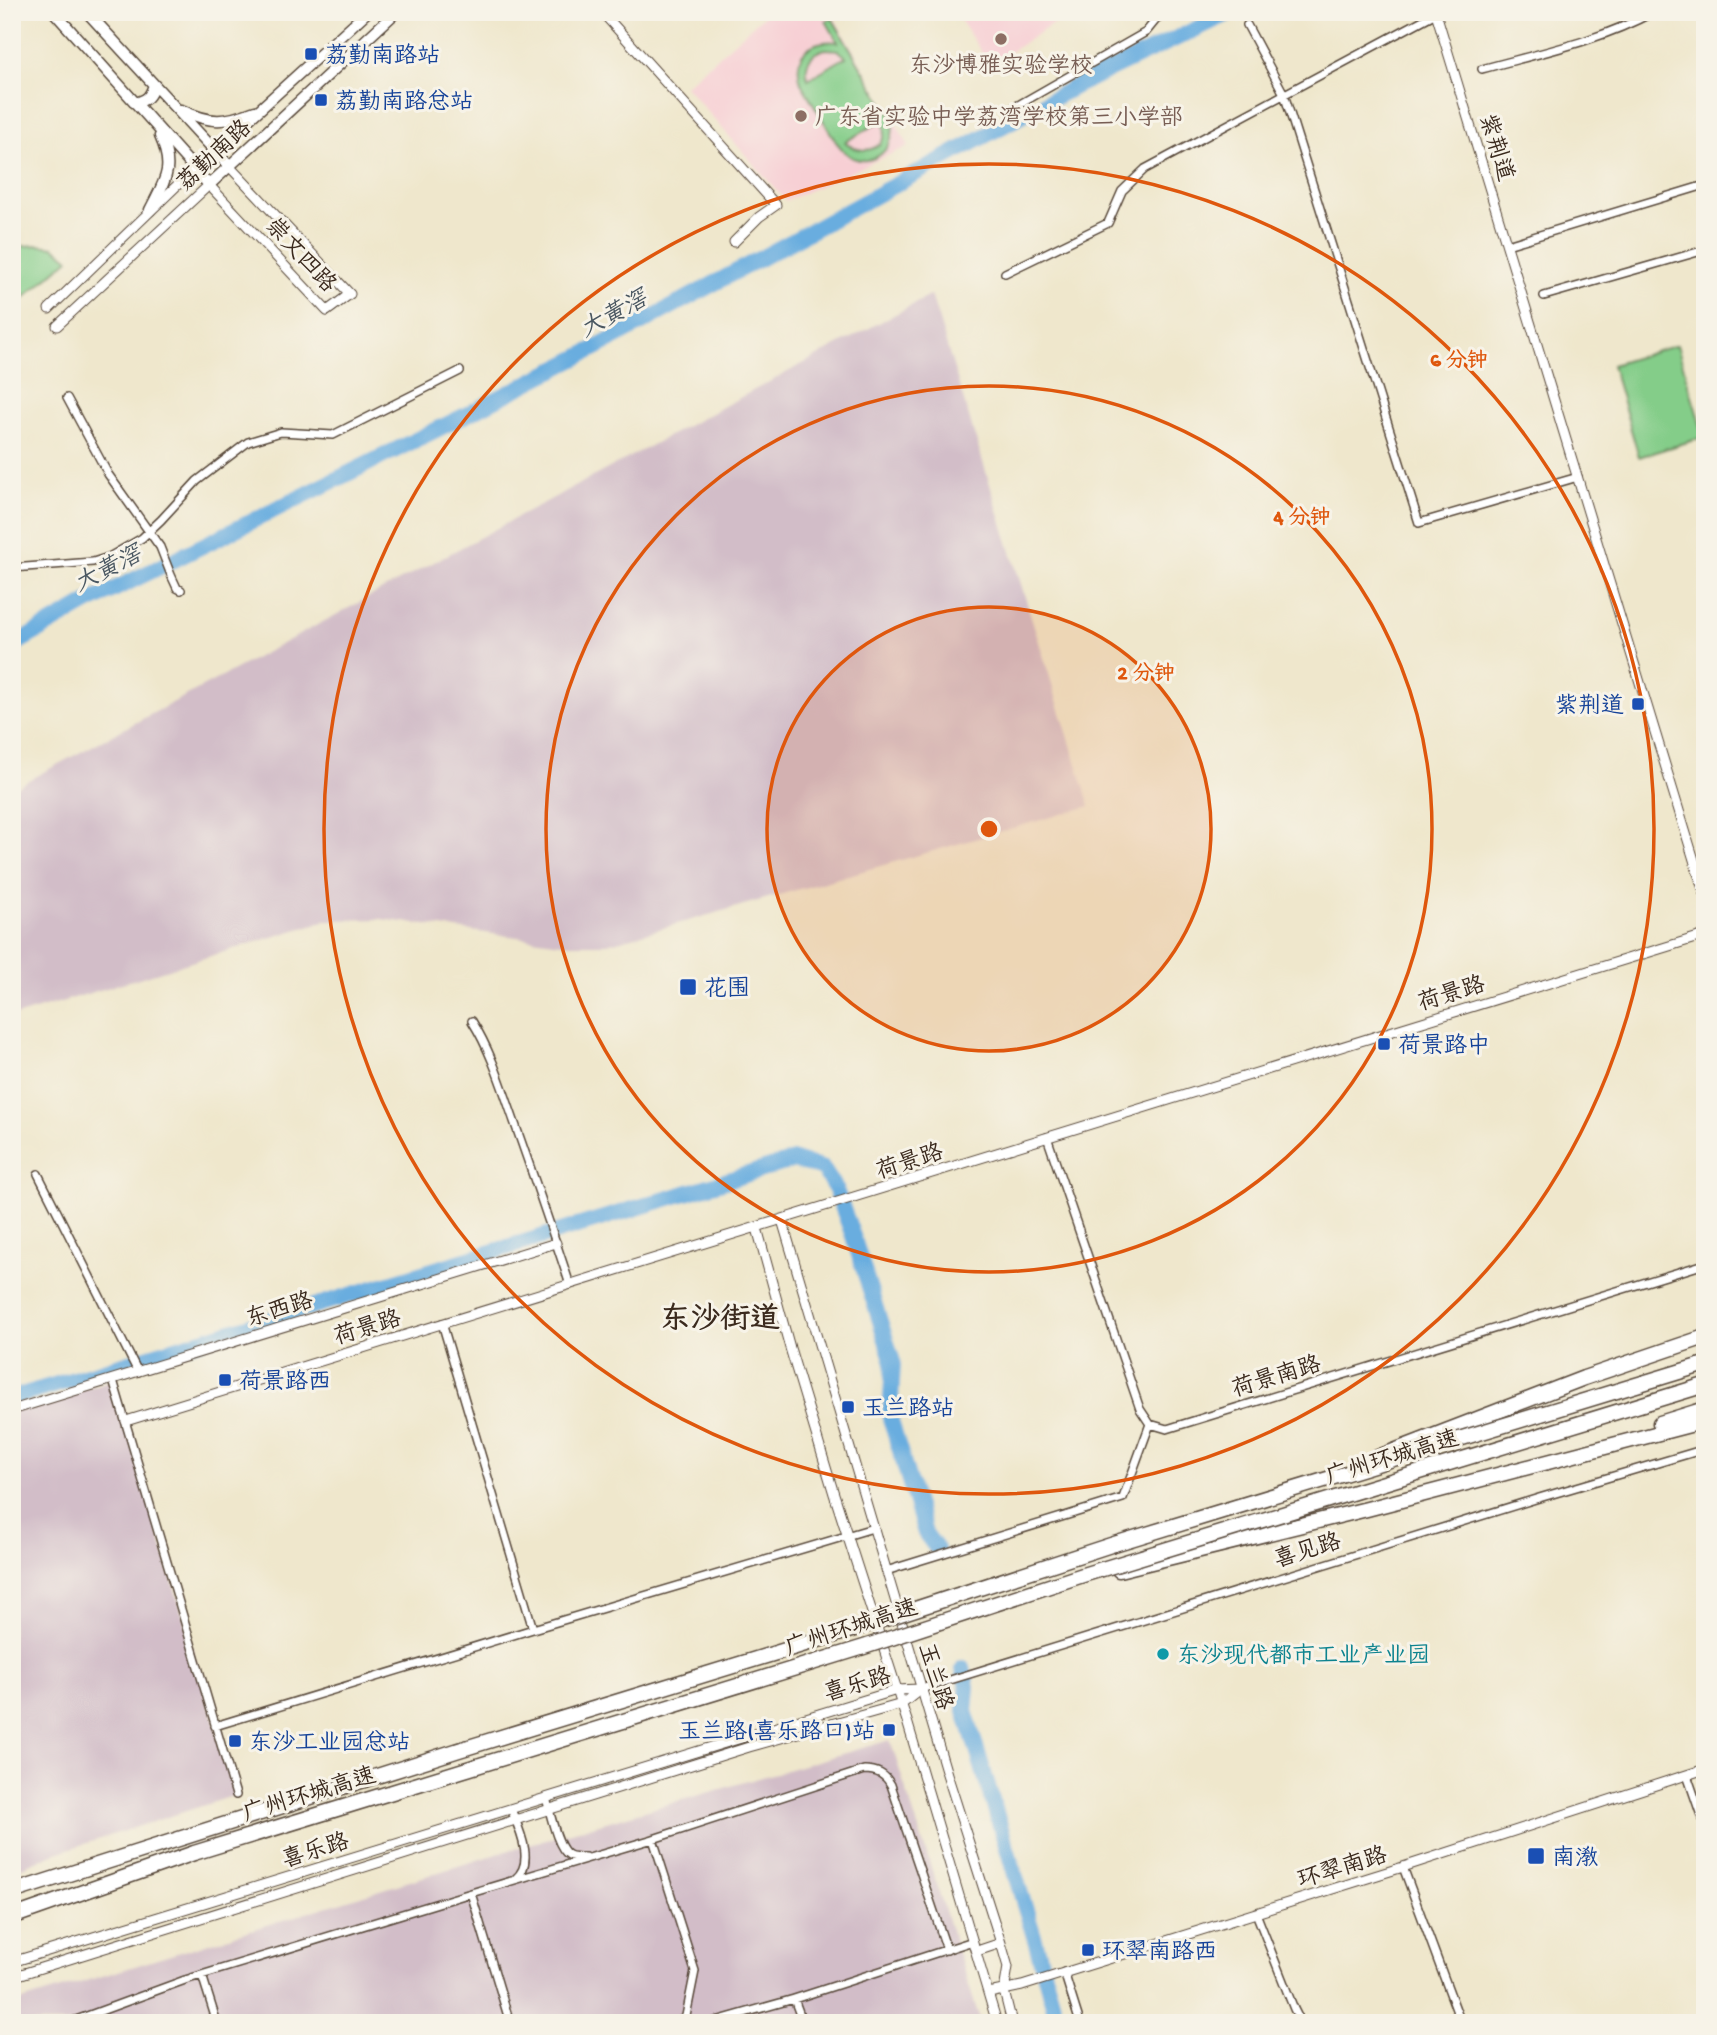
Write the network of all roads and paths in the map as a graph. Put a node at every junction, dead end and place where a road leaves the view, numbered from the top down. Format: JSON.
{"nodes":[{"id":1,"x":54,"y":12,"type":"edge"},
{"id":2,"x":87,"y":12,"type":"edge"},
{"id":3,"x":367,"y":12,"type":"edge"},
{"id":4,"x":397,"y":12,"type":"edge"},
{"id":5,"x":602,"y":12,"type":"edge"},
{"id":6,"x":1157,"y":12,"type":"edge"},
{"id":7,"x":1653,"y":12,"type":"edge"},
{"id":8,"x":1439,"y":13,"type":"edge"},
{"id":9,"x":1247,"y":25,"type":"dead end"},
{"id":10,"x":1482,"y":69,"type":"dead end"},
{"id":11,"x":154,"y":85,"type":"junction"},
{"id":12,"x":1284,"y":94,"type":"junction"},
{"id":13,"x":135,"y":103,"type":"junction"},
{"id":14,"x":174,"y":107,"type":"junction"},
{"id":15,"x":1013,"y":108,"type":"dead end"},
{"id":16,"x":261,"y":109,"type":"junction"},
{"id":17,"x":154,"y":124,"type":"junction"},
{"id":18,"x":214,"y":150,"type":"junction"},
{"id":19,"x":230,"y":167,"type":"junction"},
{"id":20,"x":194,"y":169,"type":"junction"},
{"id":21,"x":209,"y":185,"type":"junction"},
{"id":22,"x":1705,"y":185,"type":"edge"},
{"id":23,"x":150,"y":210,"type":"junction"},
{"id":24,"x":734,"y":242,"type":"dead end"},
{"id":25,"x":1507,"y":245,"type":"junction"},
{"id":26,"x":1705,"y":250,"type":"edge"},
{"id":27,"x":1005,"y":273,"type":"dead end"},
{"id":28,"x":1544,"y":296,"type":"dead end"},
{"id":29,"x":48,"y":309,"type":"dead end"},
{"id":30,"x":57,"y":326,"type":"dead end"},
{"id":31,"x":460,"y":371,"type":"dead end"},
{"id":32,"x":67,"y":398,"type":"dead end"},
{"id":33,"x":1578,"y":477,"type":"junction"},
{"id":34,"x":150,"y":532,"type":"junction"},
{"id":35,"x":12,"y":568,"type":"edge"},
{"id":36,"x":181,"y":590,"type":"dead end"},
{"id":37,"x":1705,"y":895,"type":"edge"},
{"id":38,"x":1705,"y":935,"type":"edge"},
{"id":39,"x":472,"y":1021,"type":"dead end"},
{"id":40,"x":1047,"y":1137,"type":"junction"},
{"id":41,"x":38,"y":1174,"type":"dead end"},
{"id":42,"x":782,"y":1220,"type":"junction"},
{"id":43,"x":757,"y":1228,"type":"junction"},
{"id":44,"x":556,"y":1243,"type":"junction"},
{"id":45,"x":1705,"y":1264,"type":"edge"},
{"id":46,"x":570,"y":1285,"type":"junction"},
{"id":47,"x":442,"y":1323,"type":"junction"},
{"id":48,"x":1705,"y":1337,"type":"edge"},
{"id":49,"x":1705,"y":1364,"type":"edge"},
{"id":50,"x":138,"y":1371,"type":"junction"},
{"id":51,"x":113,"y":1380,"type":"junction"},
{"id":52,"x":1705,"y":1384,"type":"edge"},
{"id":53,"x":1705,"y":1409,"type":"edge"},
{"id":54,"x":12,"y":1410,"type":"edge"},
{"id":55,"x":125,"y":1421,"type":"junction"},
{"id":56,"x":1705,"y":1421,"type":"edge"},
{"id":57,"x":1150,"y":1424,"type":"junction"},
{"id":58,"x":1705,"y":1449,"type":"edge"},
{"id":59,"x":1465,"y":1483,"type":"junction"},
{"id":60,"x":873,"y":1528,"type":"junction"},
{"id":61,"x":848,"y":1536,"type":"junction"},
{"id":62,"x":1111,"y":1545,"type":"junction"},
{"id":63,"x":886,"y":1571,"type":"junction"},
{"id":64,"x":1029,"y":1592,"type":"junction"},
{"id":65,"x":533,"y":1629,"type":"junction"},
{"id":66,"x":921,"y":1689,"type":"junction"},
{"id":67,"x":898,"y":1690,"type":"junction"},
{"id":68,"x":902,"y":1704,"type":"junction"},
{"id":69,"x":215,"y":1726,"type":"junction"},
{"id":70,"x":1705,"y":1769,"type":"edge"},
{"id":71,"x":1687,"y":1775,"type":"junction"},
{"id":72,"x":236,"y":1795,"type":"dead end"},
{"id":73,"x":545,"y":1798,"type":"junction"},
{"id":74,"x":511,"y":1809,"type":"junction"},
{"id":75,"x":549,"y":1810,"type":"junction"},
{"id":76,"x":515,"y":1820,"type":"junction"},
{"id":77,"x":1705,"y":1827,"type":"edge"},
{"id":78,"x":653,"y":1839,"type":"junction"},
{"id":79,"x":593,"y":1857,"type":"junction"},
{"id":80,"x":1402,"y":1867,"type":"junction"},
{"id":81,"x":506,"y":1883,"type":"junction"},
{"id":82,"x":12,"y":1892,"type":"edge"},
{"id":83,"x":471,"y":1894,"type":"junction"},
{"id":84,"x":1256,"y":1913,"type":"junction"},
{"id":85,"x":12,"y":1917,"type":"edge"},
{"id":86,"x":1001,"y":1943,"type":"junction"},
{"id":87,"x":975,"y":1946,"type":"junction"},
{"id":88,"x":947,"y":1950,"type":"junction"},
{"id":89,"x":12,"y":1962,"type":"edge"},
{"id":90,"x":1062,"y":1973,"type":"junction"},
{"id":91,"x":202,"y":1975,"type":"junction"},
{"id":92,"x":12,"y":1977,"type":"edge"},
{"id":93,"x":1004,"y":1991,"type":"junction"},
{"id":94,"x":989,"y":1993,"type":"junction"},
{"id":95,"x":794,"y":1999,"type":"junction"},
{"id":96,"x":68,"y":2023,"type":"edge"},
{"id":97,"x":217,"y":2023,"type":"edge"},
{"id":98,"x":510,"y":2023,"type":"edge"},
{"id":99,"x":678,"y":2023,"type":"edge"},
{"id":100,"x":709,"y":2023,"type":"edge"},
{"id":101,"x":803,"y":2023,"type":"edge"},
{"id":102,"x":997,"y":2023,"type":"edge"},
{"id":103,"x":1012,"y":2023,"type":"edge"},
{"id":104,"x":1080,"y":2023,"type":"edge"},
{"id":105,"x":1301,"y":2023,"type":"edge"},
{"id":106,"x":1461,"y":2023,"type":"edge"}],
"edges":[{"from":1,"to":13,"type":"main road","name":"崇文四路"},
{"from":2,"to":11,"type":"main road","name":"崇文四路"},
{"from":3,"to":16,"type":"main road","name":"荔勤南路"},
{"from":4,"to":19,"type":"main road","name":"荔勤南路"},
{"from":5,"to":24,"type":"street"},
{"from":6,"to":15,"type":"street"},
{"from":7,"to":10,"type":"street"},
{"from":8,"to":12,"type":"street"},
{"from":8,"to":25,"type":"street","name":"紫荆道"},
{"from":9,"to":12,"type":"street"},
{"from":11,"to":13,"type":"main road"},
{"from":11,"to":14,"type":"main road","name":"崇文四路"},
{"from":12,"to":27,"type":"street"},
{"from":12,"to":33,"type":"street"},
{"from":13,"to":17,"type":"main road","name":"崇文四路"},
{"from":14,"to":16,"type":"main road"},
{"from":14,"to":18,"type":"main road","name":"崇文四路"},
{"from":16,"to":18,"type":"main road","name":"荔勤南路"},
{"from":17,"to":20,"type":"main road","name":"崇文四路"},
{"from":17,"to":23,"type":"main road"},
{"from":18,"to":19,"type":"main road","name":"崇文四路"},
{"from":18,"to":20,"type":"main road","name":"荔勤南路"},
{"from":19,"to":21,"type":"main road","name":"荔勤南路"},
{"from":19,"to":21,"type":"street","name":"崇文四路"},
{"from":20,"to":21,"type":"main road","name":"崇文四路"},
{"from":20,"to":23,"type":"street","name":"荔勤南路"},
{"from":21,"to":30,"type":"street","name":"荔勤南路"},
{"from":22,"to":25,"type":"street"},
{"from":23,"to":29,"type":"street","name":"荔勤南路"},
{"from":25,"to":33,"type":"street","name":"紫荆道"},
{"from":26,"to":28,"type":"street"},
{"from":31,"to":34,"type":"street"},
{"from":32,"to":34,"type":"street"},
{"from":33,"to":37,"type":"street","name":"紫荆道"},
{"from":34,"to":35,"type":"street"},
{"from":34,"to":36,"type":"street"},
{"from":38,"to":40,"type":"street","name":"荷景路"},
{"from":39,"to":44,"type":"street"},
{"from":40,"to":42,"type":"street","name":"荷景路"},
{"from":40,"to":57,"type":"street"},
{"from":41,"to":50,"type":"street"},
{"from":42,"to":43,"type":"street","name":"荷景路"},
{"from":42,"to":60,"type":"street","name":"玉兰路"},
{"from":43,"to":46,"type":"street","name":"荷景路"},
{"from":43,"to":61,"type":"street","name":"玉兰路"},
{"from":44,"to":46,"type":"street"},
{"from":44,"to":50,"type":"street","name":"东西路"},
{"from":45,"to":57,"type":"street","name":"荷景南路"},
{"from":46,"to":47,"type":"street","name":"荷景路"},
{"from":47,"to":55,"type":"street","name":"荷景路"},
{"from":47,"to":65,"type":"street"},
{"from":48,"to":62,"type":"highway","bridge":true},
{"from":49,"to":62,"type":"highway","name":"广州环城高速","bridge":true},
{"from":50,"to":51,"type":"street","name":"东西路"},
{"from":51,"to":54,"type":"street","name":"东西路"},
{"from":51,"to":55,"type":"street"},
{"from":52,"to":64,"type":"highway","name":"广州环城高速","bridge":true},
{"from":53,"to":59,"type":"highway"},
{"from":55,"to":69,"type":"street"},
{"from":56,"to":59,"type":"highway"},
{"from":57,"to":63,"type":"street"},
{"from":58,"to":66,"type":"street","name":"喜见路"},
{"from":59,"to":64,"type":"highway","bridge":true},
{"from":60,"to":61,"type":"street"},
{"from":60,"to":63,"type":"street","name":"玉兰路"},
{"from":61,"to":65,"type":"street"},
{"from":61,"to":67,"type":"street","name":"玉兰路"},
{"from":62,"to":82,"type":"highway","name":"广州环城高速","bridge":true},
{"from":63,"to":66,"type":"street","name":"玉兰路"},
{"from":64,"to":85,"type":"highway","name":"广州环城高速","bridge":true},
{"from":65,"to":69,"type":"street"},
{"from":66,"to":67,"type":"street","name":"喜乐路"},
{"from":66,"to":68,"type":"street","name":"喜乐路"},
{"from":66,"to":86,"type":"street","name":"玉兰路"},
{"from":67,"to":68,"type":"street","name":"玉兰路"},
{"from":67,"to":73,"type":"street","name":"喜乐路"},
{"from":68,"to":75,"type":"street","name":"喜乐路"},
{"from":68,"to":87,"type":"street","name":"玉兰路"},
{"from":69,"to":72,"type":"street"},
{"from":70,"to":71,"type":"street","name":"环翠南路"},
{"from":71,"to":77,"type":"street"},
{"from":71,"to":80,"type":"street","name":"环翠南路"},
{"from":73,"to":74,"type":"street","name":"喜乐路"},
{"from":73,"to":75,"type":"street"},
{"from":74,"to":76,"type":"street"},
{"from":74,"to":89,"type":"street","name":"喜乐路"},
{"from":75,"to":76,"type":"street","name":"喜乐路"},
{"from":75,"to":79,"type":"street"},
{"from":76,"to":81,"type":"street"},
{"from":76,"to":92,"type":"street","name":"喜乐路"},
{"from":78,"to":79,"type":"street"},
{"from":78,"to":88,"type":"street"},
{"from":78,"to":99,"type":"street"},
{"from":79,"to":81,"type":"street"},
{"from":80,"to":84,"type":"street","name":"环翠南路"},
{"from":80,"to":106,"type":"street"},
{"from":81,"to":83,"type":"street"},
{"from":83,"to":91,"type":"street"},
{"from":83,"to":98,"type":"street"},
{"from":84,"to":90,"type":"street","name":"环翠南路"},
{"from":84,"to":105,"type":"street"},
{"from":86,"to":87,"type":"street"},
{"from":86,"to":93,"type":"street","name":"玉兰路"},
{"from":87,"to":88,"type":"street"},
{"from":87,"to":94,"type":"street","name":"玉兰路"},
{"from":88,"to":95,"type":"street"},
{"from":90,"to":93,"type":"street","name":"环翠南路"},
{"from":90,"to":104,"type":"street"},
{"from":91,"to":96,"type":"street"},
{"from":91,"to":97,"type":"street"},
{"from":93,"to":94,"type":"street","name":"环翠南路"},
{"from":93,"to":103,"type":"street","name":"玉兰路"},
{"from":94,"to":102,"type":"street","name":"玉兰路"},
{"from":95,"to":100,"type":"street"},
{"from":95,"to":101,"type":"street"}]}
